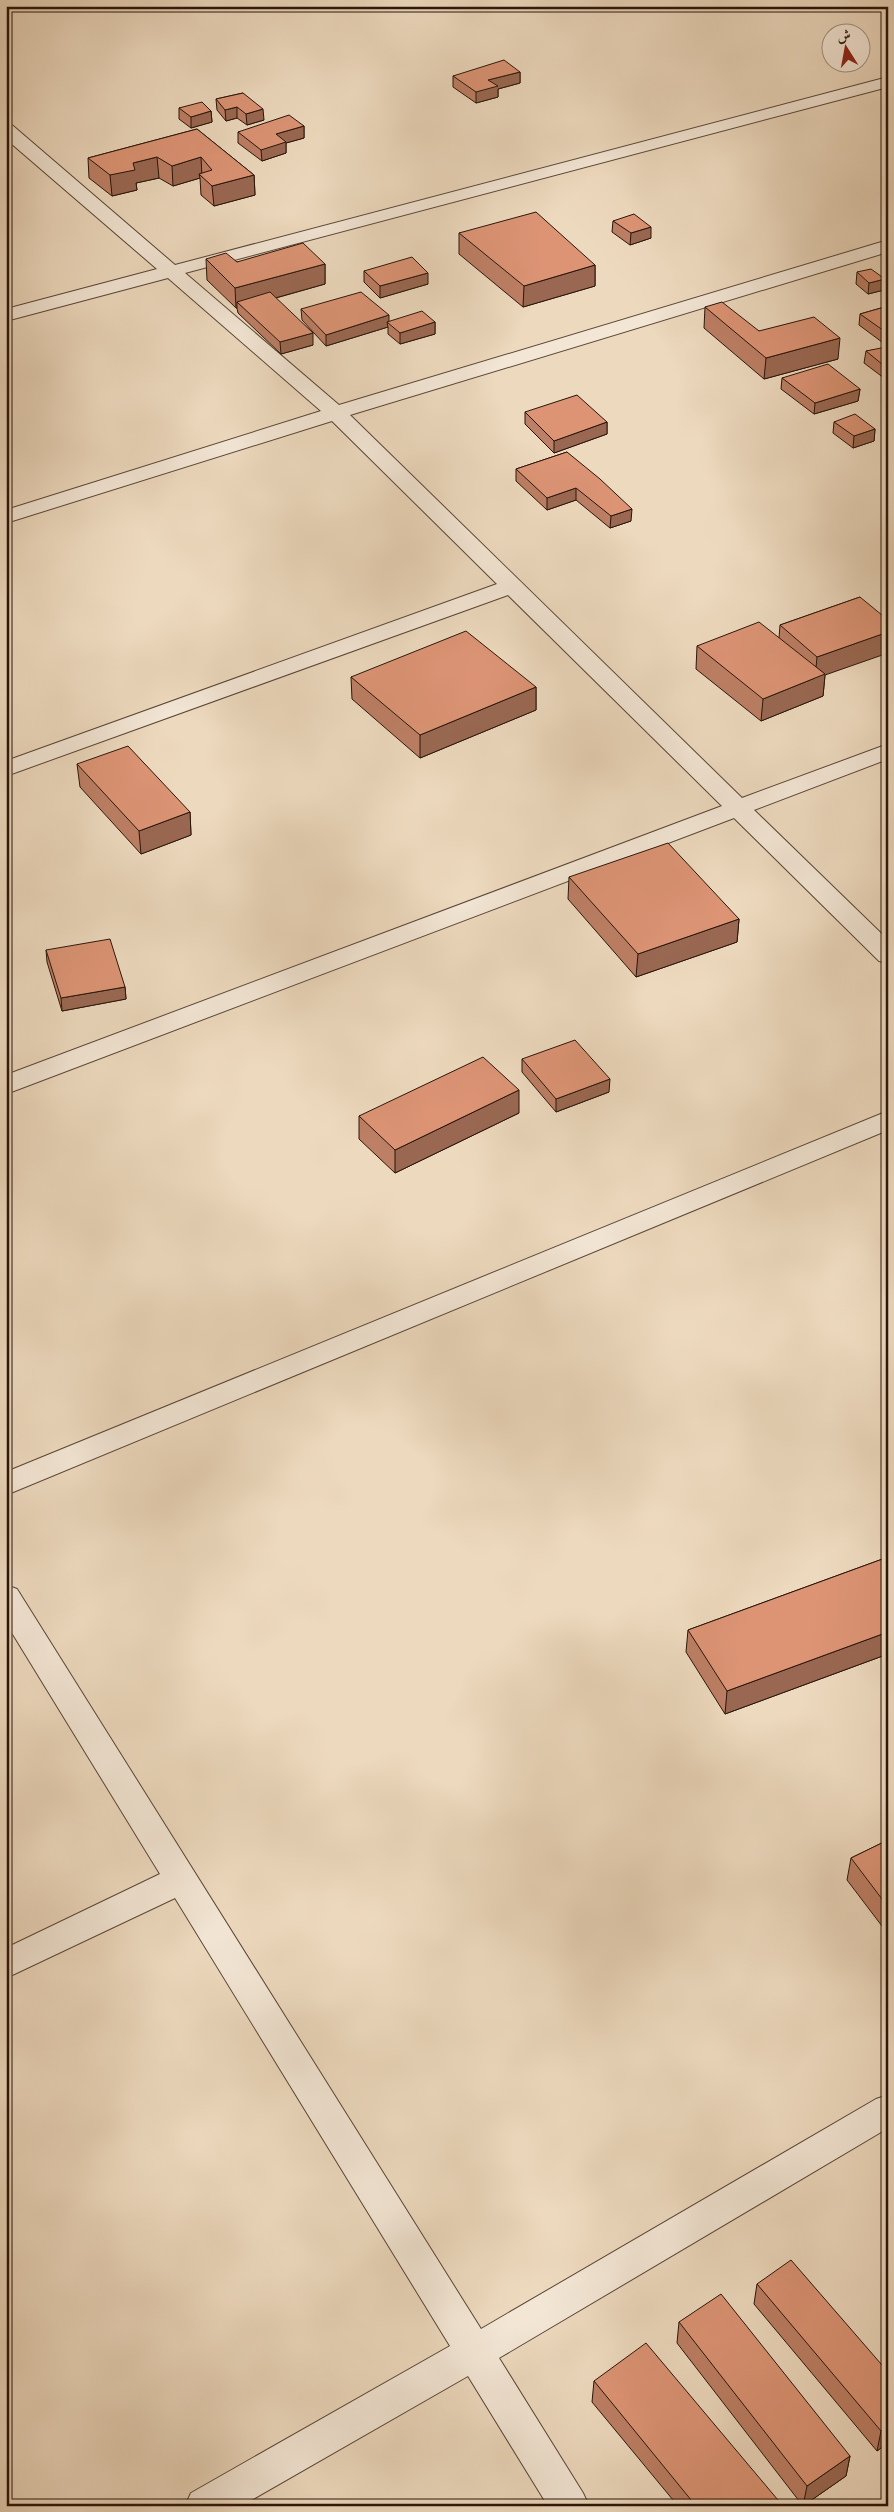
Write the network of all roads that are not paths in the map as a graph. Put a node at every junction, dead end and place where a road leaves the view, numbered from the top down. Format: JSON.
{"nodes":[{"id":1,"x":888,"y":82,"type":"edge"},
{"id":2,"x":9,"y":135,"type":"edge"},
{"id":3,"x":888,"y":246,"type":"edge"},
{"id":4,"x":173,"y":272,"type":"junction"},
{"id":5,"x":6,"y":315,"type":"edge"},
{"id":6,"x":336,"y":413,"type":"junction"},
{"id":7,"x":6,"y":517,"type":"edge"},
{"id":8,"x":512,"y":586,"type":"junction"},
{"id":9,"x":888,"y":751,"type":"edge"},
{"id":10,"x":6,"y":769,"type":"edge"},
{"id":11,"x":737,"y":807,"type":"junction"},
{"id":12,"x":888,"y":955,"type":"edge"},
{"id":13,"x":6,"y":1085,"type":"edge"},
{"id":14,"x":888,"y":1120,"type":"edge"},
{"id":15,"x":6,"y":1484,"type":"edge"},
{"id":16,"x":6,"y":1597,"type":"edge"},
{"id":17,"x":181,"y":1879,"type":"junction"},
{"id":18,"x":6,"y":1964,"type":"edge"},
{"id":19,"x":888,"y":2110,"type":"edge"},
{"id":20,"x":475,"y":2352,"type":"junction"},
{"id":21,"x":204,"y":2506,"type":"edge"},
{"id":22,"x":570,"y":2506,"type":"edge"}],
"edges":[{"from":1,"to":4,"type":"street"},
{"from":2,"to":4,"type":"street"},
{"from":3,"to":6,"type":"street"},
{"from":4,"to":5,"type":"street"},
{"from":4,"to":6,"type":"street"},
{"from":6,"to":7,"type":"street"},
{"from":6,"to":8,"type":"street"},
{"from":8,"to":10,"type":"street"},
{"from":8,"to":11,"type":"street"},
{"from":9,"to":11,"type":"street"},
{"from":11,"to":12,"type":"street"},
{"from":11,"to":13,"type":"street"},
{"from":14,"to":15,"type":"street"},
{"from":16,"to":17,"type":"street"},
{"from":17,"to":18,"type":"street"},
{"from":17,"to":20,"type":"street"},
{"from":19,"to":20,"type":"street"},
{"from":20,"to":21,"type":"street"},
{"from":20,"to":22,"type":"street"}]}
